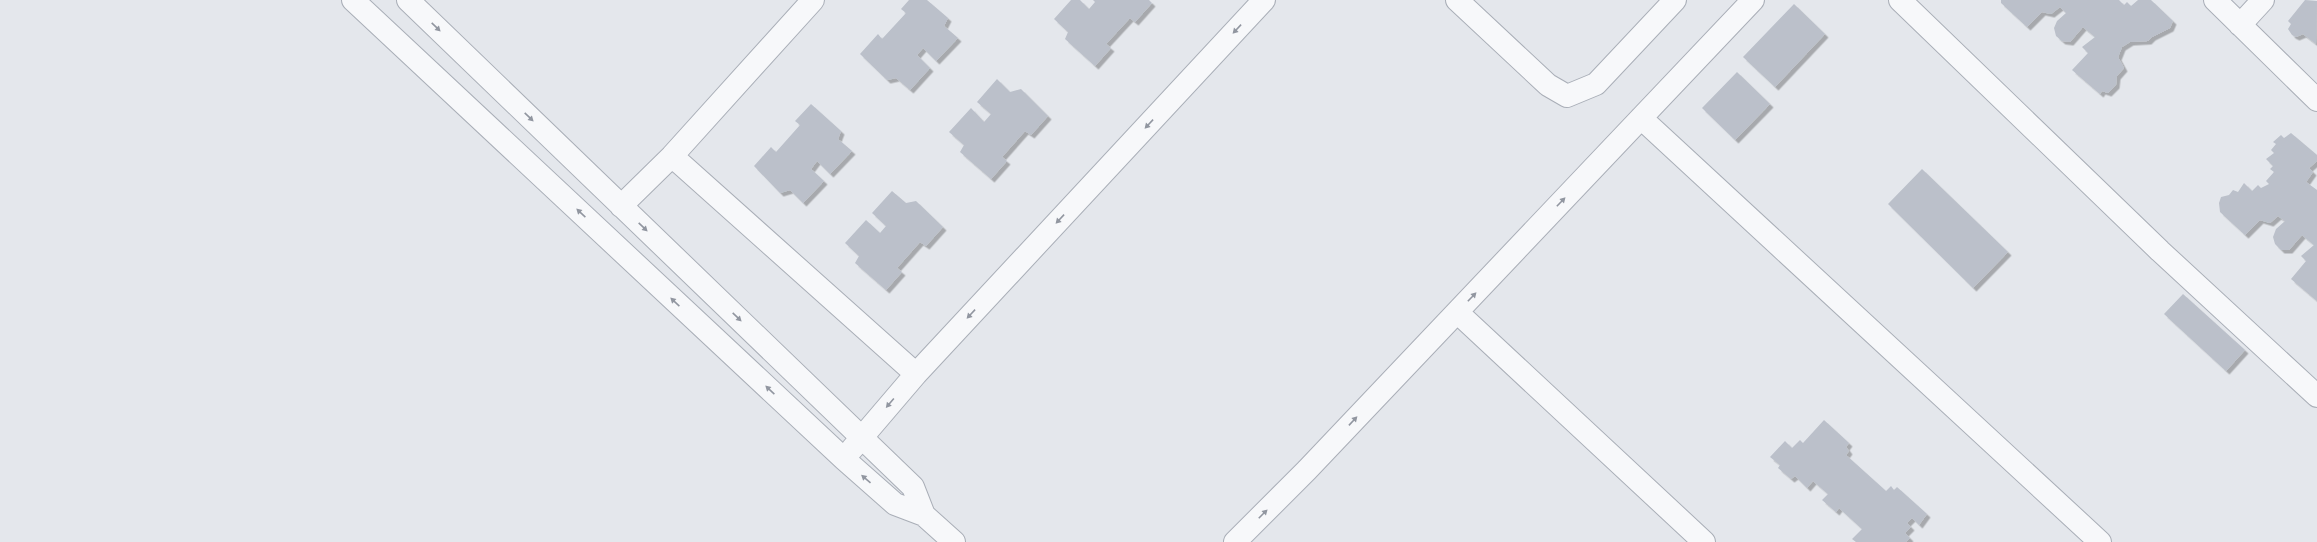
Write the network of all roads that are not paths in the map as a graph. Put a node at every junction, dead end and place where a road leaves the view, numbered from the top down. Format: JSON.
{"nodes":[{"id":1,"x":354,"y":0,"type":"edge"},
{"id":2,"x":408,"y":0,"type":"edge"},
{"id":3,"x":813,"y":0,"type":"edge"},
{"id":4,"x":1264,"y":0,"type":"edge"},
{"id":5,"x":1457,"y":0,"type":"edge"},
{"id":6,"x":1675,"y":0,"type":"edge"},
{"id":7,"x":1753,"y":0,"type":"edge"},
{"id":8,"x":1900,"y":0,"type":"edge"},
{"id":9,"x":2215,"y":0,"type":"edge"},
{"id":10,"x":2263,"y":0,"type":"edge"},
{"id":11,"x":2240,"y":25,"type":"junction"},
{"id":12,"x":2317,"y":100,"type":"edge"},
{"id":13,"x":1641,"y":118,"type":"junction"},
{"id":14,"x":672,"y":156,"type":"junction"},
{"id":15,"x":621,"y":206,"type":"junction"},
{"id":16,"x":1457,"y":312,"type":"junction"},
{"id":17,"x":916,"y":374,"type":"junction"},
{"id":18,"x":2317,"y":396,"type":"edge"},
{"id":19,"x":861,"y":438,"type":"junction"},
{"id":20,"x":844,"y":459,"type":"junction"},
{"id":21,"x":924,"y":514,"type":"junction"},
{"id":22,"x":954,"y":542,"type":"edge"},
{"id":23,"x":1235,"y":542,"type":"edge"},
{"id":24,"x":1704,"y":542,"type":"edge"},
{"id":25,"x":2100,"y":542,"type":"edge"}],
"edges":[{"from":20,"to":1,"type":"street","one_way":true},
{"from":2,"to":15,"type":"street","one_way":true},
{"from":3,"to":14,"type":"street"},
{"from":4,"to":17,"type":"street","one_way":true},
{"from":5,"to":6,"type":"street"},
{"from":7,"to":13,"type":"street"},
{"from":8,"to":18,"type":"street"},
{"from":9,"to":11,"type":"street"},
{"from":10,"to":11,"type":"street"},
{"from":11,"to":12,"type":"street"},
{"from":16,"to":13,"type":"street","one_way":true},
{"from":13,"to":25,"type":"street"},
{"from":14,"to":15,"type":"street"},
{"from":14,"to":17,"type":"street"},
{"from":15,"to":19,"type":"street","one_way":true},
{"from":23,"to":16,"type":"street","one_way":true},
{"from":16,"to":24,"type":"street"},
{"from":17,"to":19,"type":"street","one_way":true},
{"from":19,"to":20,"type":"street"},
{"from":19,"to":21,"type":"street"},
{"from":21,"to":20,"type":"street","one_way":true},
{"from":21,"to":22,"type":"street"}]}
